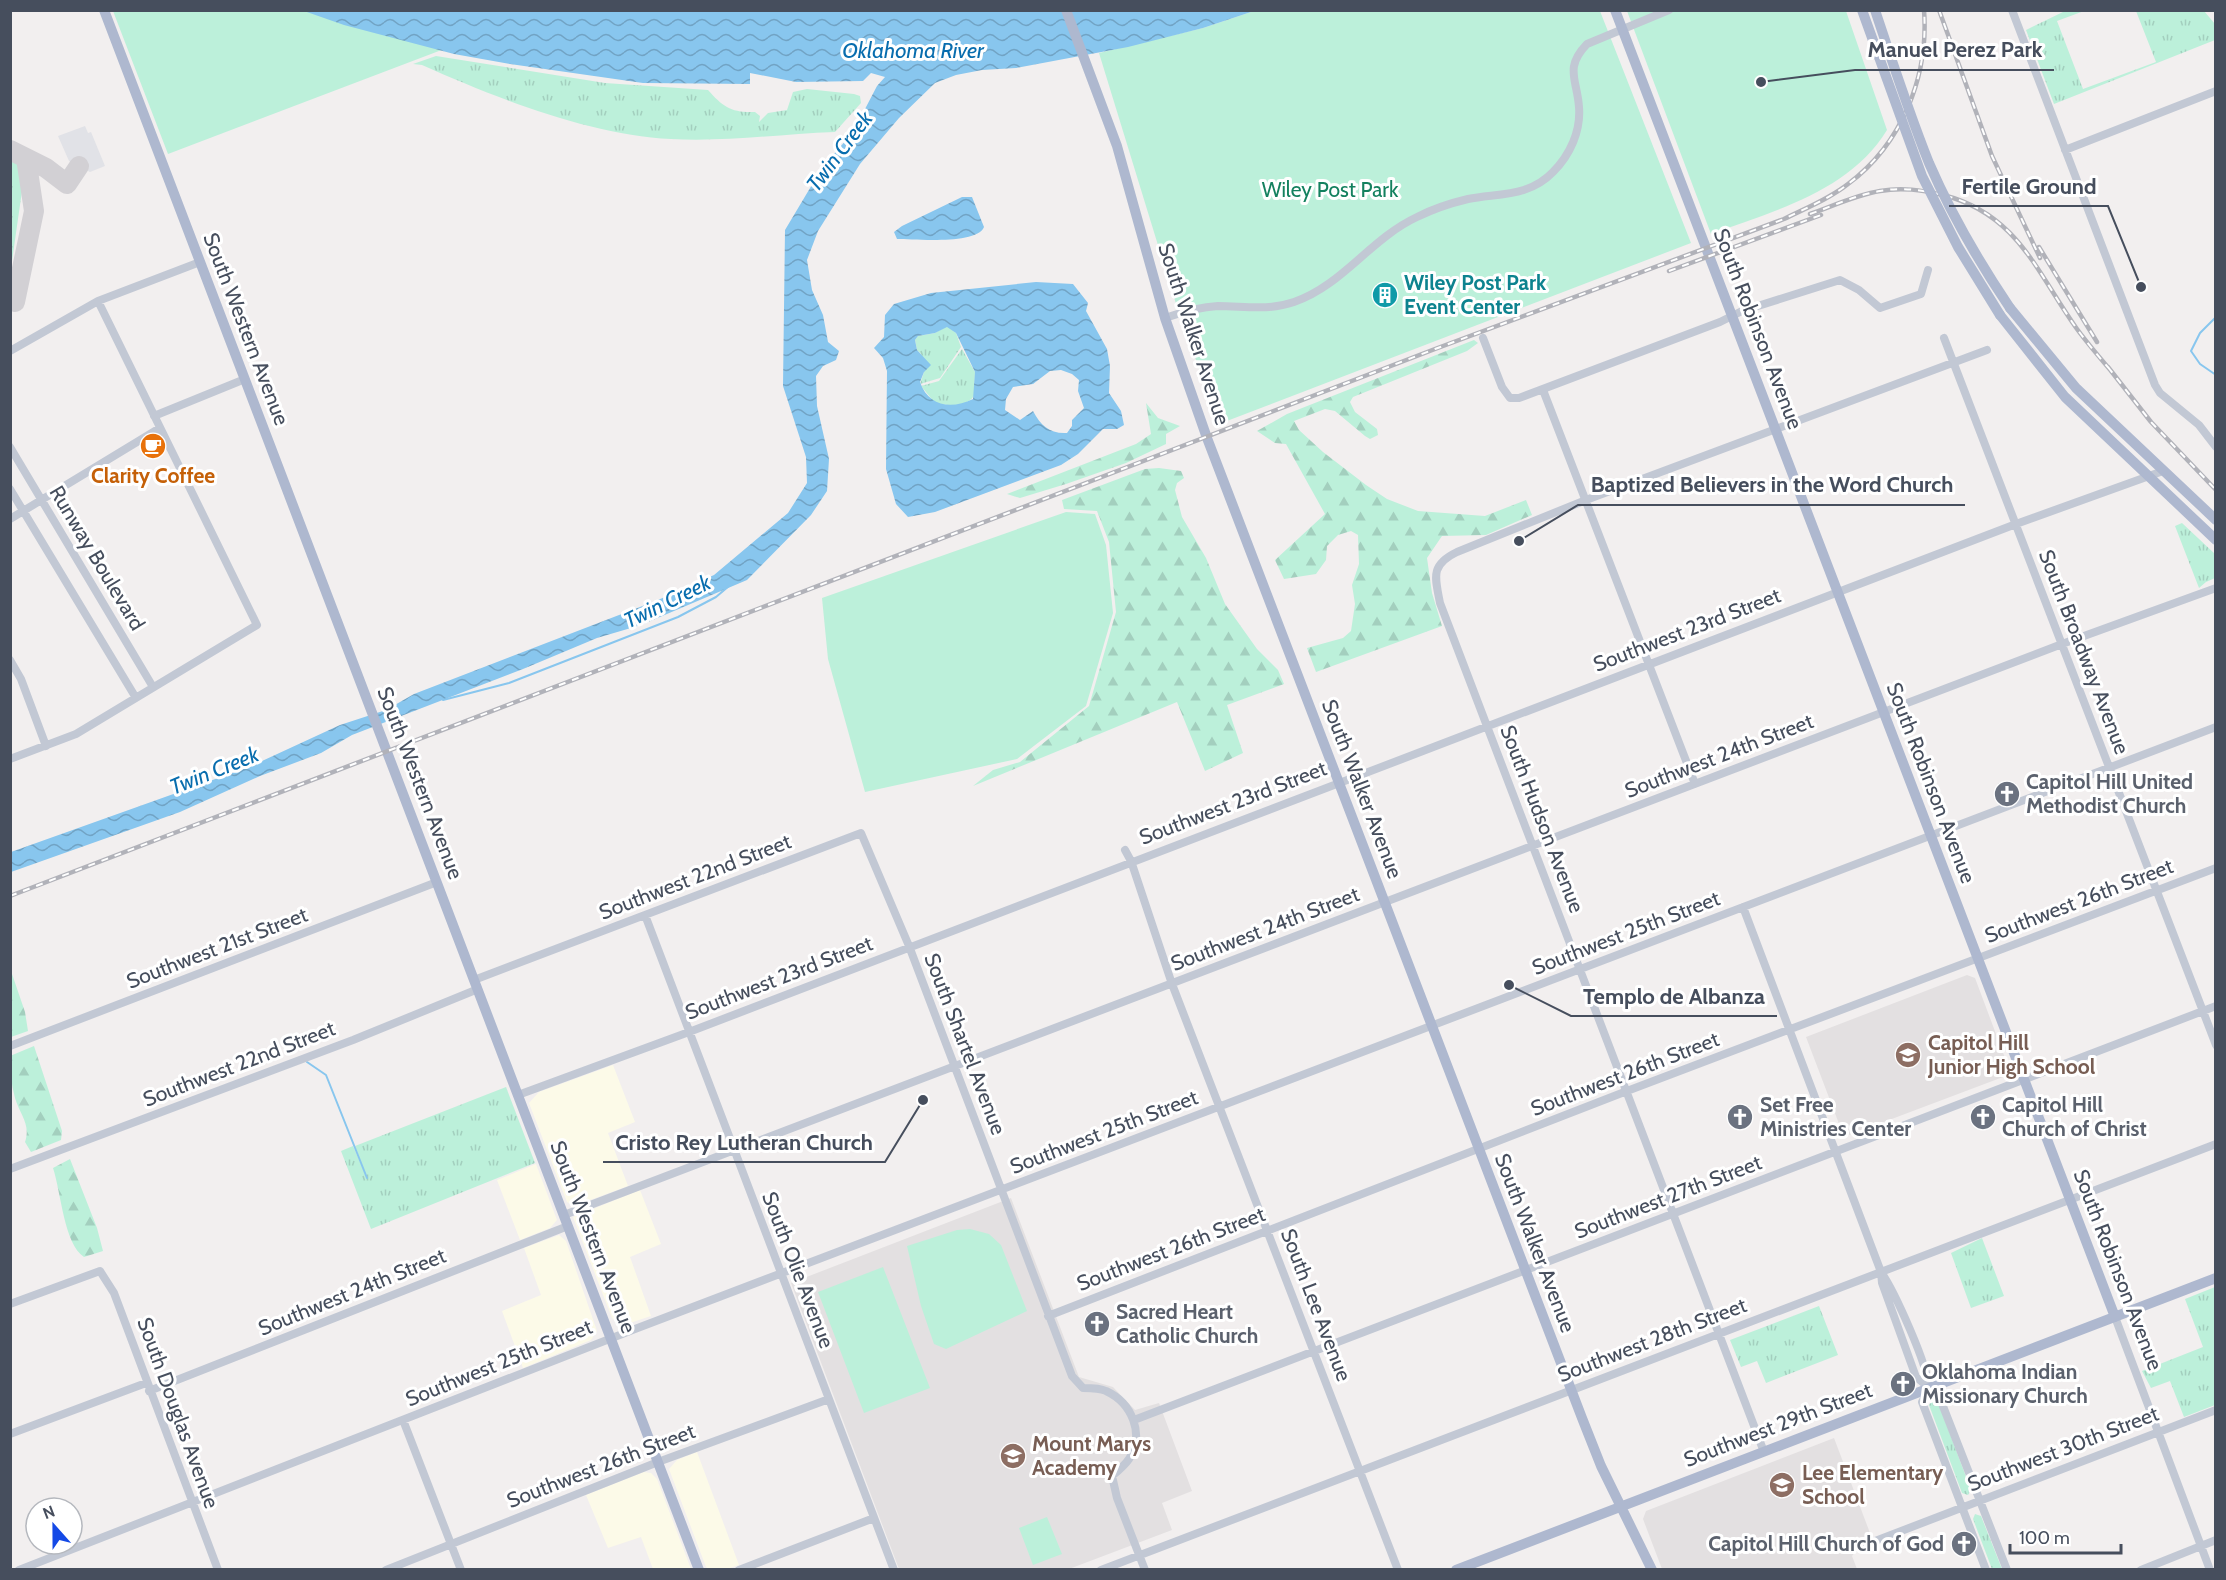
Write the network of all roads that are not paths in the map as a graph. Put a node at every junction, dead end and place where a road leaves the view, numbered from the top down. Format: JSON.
{"nodes":[{"id":1,"x":104,"y":10,"type":"edge"},
{"id":2,"x":1066,"y":10,"type":"edge"},
{"id":3,"x":1615,"y":10,"type":"edge"},
{"id":4,"x":1669,"y":10,"type":"edge"},
{"id":5,"x":1862,"y":10,"type":"edge"},
{"id":6,"x":1875,"y":10,"type":"edge"},
{"id":7,"x":2012,"y":10,"type":"edge"},
{"id":8,"x":1621,"y":28,"type":"junction"},
{"id":9,"x":2216,"y":91,"type":"edge"},
{"id":10,"x":2065,"y":150,"type":"junction"},
{"id":11,"x":200,"y":262,"type":"junction"},
{"id":12,"x":1928,"y":270,"type":"dead end"},
{"id":13,"x":98,"y":301,"type":"junction"},
{"id":14,"x":1732,"y":316,"type":"junction"},
{"id":15,"x":1165,"y":318,"type":"junction"},
{"id":16,"x":1483,"y":338,"type":"dead end"},
{"id":17,"x":1944,"y":338,"type":"dead end"},
{"id":18,"x":1987,"y":350,"type":"dead end"},
{"id":19,"x":10,"y":351,"type":"edge"},
{"id":20,"x":1954,"y":362,"type":"junction"},
{"id":21,"x":245,"y":379,"type":"junction"},
{"id":22,"x":1543,"y":390,"type":"junction"},
{"id":23,"x":154,"y":416,"type":"junction"},
{"id":24,"x":160,"y":428,"type":"junction"},
{"id":25,"x":1776,"y":430,"type":"junction"},
{"id":26,"x":10,"y":447,"type":"edge"},
{"id":27,"x":2216,"y":447,"type":"edge"},
{"id":28,"x":2163,"y":471,"type":"junction"},
{"id":29,"x":2148,"y":477,"type":"junction"},
{"id":30,"x":10,"y":489,"type":"edge"},
{"id":31,"x":42,"y":500,"type":"junction"},
{"id":32,"x":1586,"y":500,"type":"junction"},
{"id":33,"x":24,"y":511,"type":"junction"},
{"id":34,"x":10,"y":519,"type":"edge"},
{"id":35,"x":2216,"y":520,"type":"edge"},
{"id":36,"x":2016,"y":524,"type":"junction"},
{"id":37,"x":2216,"y":540,"type":"edge"},
{"id":38,"x":2216,"y":588,"type":"edge"},
{"id":39,"x":1838,"y":592,"type":"junction"},
{"id":40,"x":2062,"y":644,"type":"junction"},
{"id":41,"x":10,"y":660,"type":"edge"},
{"id":42,"x":1649,"y":664,"type":"junction"},
{"id":43,"x":153,"y":687,"type":"junction"},
{"id":44,"x":136,"y":698,"type":"junction"},
{"id":45,"x":1884,"y":712,"type":"junction"},
{"id":46,"x":1488,"y":726,"type":"junction"},
{"id":47,"x":2216,"y":727,"type":"edge"},
{"id":48,"x":46,"y":746,"type":"junction"},
{"id":49,"x":10,"y":759,"type":"edge"},
{"id":50,"x":2109,"y":767,"type":"junction"},
{"id":51,"x":1339,"y":783,"type":"junction"},
{"id":52,"x":1695,"y":784,"type":"junction"},
{"id":53,"x":861,"y":833,"type":"joint"},
{"id":54,"x":1931,"y":836,"type":"junction"},
{"id":55,"x":1532,"y":847,"type":"junction"},
{"id":56,"x":1125,"y":850,"type":"dead end"},
{"id":57,"x":1131,"y":861,"type":"junction"},
{"id":58,"x":2216,"y":868,"type":"edge"},
{"id":59,"x":437,"y":882,"type":"junction"},
{"id":60,"x":2156,"y":891,"type":"junction"},
{"id":61,"x":1384,"y":903,"type":"junction"},
{"id":62,"x":1743,"y":907,"type":"junction"},
{"id":63,"x":645,"y":915,"type":"junction"},
{"id":64,"x":909,"y":946,"type":"junction"},
{"id":65,"x":1978,"y":959,"type":"junction"},
{"id":66,"x":1580,"y":970,"type":"junction"},
{"id":67,"x":1172,"y":984,"type":"junction"},
{"id":68,"x":476,"y":985,"type":"junction"},
{"id":69,"x":2216,"y":1006,"type":"edge"},
{"id":70,"x":2202,"y":1011,"type":"junction"},
{"id":71,"x":1431,"y":1026,"type":"junction"},
{"id":72,"x":1790,"y":1031,"type":"junction"},
{"id":73,"x":689,"y":1032,"type":"junction"},
{"id":74,"x":2216,"y":1045,"type":"edge"},
{"id":75,"x":10,"y":1046,"type":"edge"},
{"id":76,"x":953,"y":1067,"type":"junction"},
{"id":77,"x":2025,"y":1079,"type":"junction"},
{"id":78,"x":1627,"y":1091,"type":"junction"},
{"id":79,"x":518,"y":1095,"type":"junction"},
{"id":80,"x":1221,"y":1106,"type":"junction"},
{"id":81,"x":2216,"y":1144,"type":"edge"},
{"id":82,"x":1479,"y":1149,"type":"junction"},
{"id":83,"x":733,"y":1151,"type":"junction"},
{"id":84,"x":1836,"y":1151,"type":"junction"},
{"id":85,"x":10,"y":1169,"type":"edge"},
{"id":86,"x":1001,"y":1191,"type":"junction"},
{"id":87,"x":2071,"y":1200,"type":"junction"},
{"id":88,"x":1674,"y":1214,"type":"junction"},
{"id":89,"x":564,"y":1215,"type":"junction"},
{"id":90,"x":568,"y":1226,"type":"junction"},
{"id":91,"x":1268,"y":1230,"type":"junction"},
{"id":92,"x":1525,"y":1270,"type":"junction"},
{"id":93,"x":1881,"y":1272,"type":"junction"},
{"id":94,"x":780,"y":1274,"type":"junction"},
{"id":95,"x":2216,"y":1278,"type":"edge"},
{"id":96,"x":10,"y":1304,"type":"edge"},
{"id":97,"x":1048,"y":1316,"type":"junction"},
{"id":98,"x":2115,"y":1317,"type":"junction"},
{"id":99,"x":1719,"y":1334,"type":"junction"},
{"id":100,"x":611,"y":1338,"type":"junction"},
{"id":101,"x":1314,"y":1350,"type":"junction"},
{"id":102,"x":147,"y":1387,"type":"junction"},
{"id":103,"x":1928,"y":1389,"type":"junction"},
{"id":104,"x":1571,"y":1391,"type":"junction"},
{"id":105,"x":829,"y":1399,"type":"junction"},
{"id":106,"x":2216,"y":1410,"type":"edge"},
{"id":107,"x":403,"y":1420,"type":"junction"},
{"id":108,"x":1134,"y":1420,"type":"junction"},
{"id":109,"x":2158,"y":1432,"type":"junction"},
{"id":110,"x":10,"y":1434,"type":"edge"},
{"id":111,"x":1764,"y":1452,"type":"junction"},
{"id":112,"x":658,"y":1462,"type":"junction"},
{"id":113,"x":1361,"y":1472,"type":"junction"},
{"id":114,"x":1980,"y":1501,"type":"junction"},
{"id":115,"x":191,"y":1502,"type":"junction"},
{"id":116,"x":1621,"y":1506,"type":"junction"},
{"id":117,"x":1962,"y":1508,"type":"junction"},
{"id":118,"x":874,"y":1518,"type":"junction"},
{"id":119,"x":2216,"y":1540,"type":"edge"},
{"id":120,"x":451,"y":1544,"type":"junction"},
{"id":121,"x":2201,"y":1546,"type":"junction"},
{"id":122,"x":1857,"y":1548,"type":"dead end"},
{"id":123,"x":1139,"y":1555,"type":"junction"},
{"id":124,"x":20,"y":1569,"type":"edge"},
{"id":125,"x":218,"y":1569,"type":"edge"},
{"id":126,"x":386,"y":1569,"type":"edge"},
{"id":127,"x":461,"y":1569,"type":"edge"},
{"id":128,"x":699,"y":1569,"type":"edge"},
{"id":129,"x":739,"y":1569,"type":"edge"},
{"id":130,"x":894,"y":1569,"type":"edge"},
{"id":131,"x":1101,"y":1569,"type":"edge"},
{"id":132,"x":1145,"y":1569,"type":"edge"},
{"id":133,"x":1398,"y":1569,"type":"edge"},
{"id":134,"x":1456,"y":1569,"type":"edge"},
{"id":135,"x":1652,"y":1569,"type":"edge"},
{"id":136,"x":1986,"y":1569,"type":"edge"},
{"id":137,"x":2007,"y":1569,"type":"edge"},
{"id":138,"x":2141,"y":1569,"type":"edge"},
{"id":139,"x":2210,"y":1569,"type":"edge"}],
"edges":[{"from":1,"to":11,"type":"main road","name":"South Western Avenue"},
{"from":2,"to":15,"type":"main road","name":"South Walker Avenue"},
{"from":3,"to":8,"type":"main road","name":"South Robinson Avenue"},
{"from":4,"to":8,"type":"street"},
{"from":5,"to":29,"type":"main road","bridge":true},
{"from":6,"to":28,"type":"main road","bridge":true},
{"from":7,"to":10,"type":"street"},
{"from":8,"to":14,"type":"main road","name":"South Robinson Avenue"},
{"from":8,"to":15,"type":"street"},
{"from":9,"to":10,"type":"street"},
{"from":10,"to":27,"type":"street"},
{"from":11,"to":13,"type":"street"},
{"from":11,"to":21,"type":"main road","name":"South Western Avenue"},
{"from":12,"to":14,"type":"street"},
{"from":13,"to":19,"type":"street"},
{"from":13,"to":23,"type":"street"},
{"from":14,"to":22,"type":"street"},
{"from":14,"to":25,"type":"main road","name":"South Robinson Avenue"},
{"from":15,"to":51,"type":"main road","name":"South Walker Avenue"},
{"from":16,"to":22,"type":"street"},
{"from":17,"to":20,"type":"street","name":"South Broadway Avenue"},
{"from":18,"to":20,"type":"street"},
{"from":20,"to":25,"type":"street"},
{"from":20,"to":36,"type":"street","name":"South Broadway Avenue"},
{"from":21,"to":23,"type":"street"},
{"from":21,"to":59,"type":"main road","name":"South Western Avenue"},
{"from":22,"to":32,"type":"street"},
{"from":23,"to":24,"type":"street"},
{"from":24,"to":31,"type":"street"},
{"from":24,"to":43,"type":"street"},
{"from":25,"to":32,"type":"street"},
{"from":25,"to":39,"type":"main road","name":"South Robinson Avenue"},
{"from":26,"to":31,"type":"street","name":"Runway Boulevard"},
{"from":28,"to":29,"type":"street","name":"Southwest 23rd Street"},
{"from":28,"to":35,"type":"main road"},
{"from":29,"to":36,"type":"street","name":"Southwest 23rd Street"},
{"from":29,"to":37,"type":"main road"},
{"from":30,"to":33,"type":"street","name":"Runway Boulevard"},
{"from":31,"to":33,"type":"street"},
{"from":31,"to":43,"type":"street","name":"Runway Boulevard"},
{"from":32,"to":42,"type":"street"},
{"from":32,"to":46,"type":"street","name":"South Hudson Avenue"},
{"from":33,"to":34,"type":"street"},
{"from":33,"to":44,"type":"street","name":"Runway Boulevard"},
{"from":36,"to":39,"type":"street","name":"Southwest 23rd Street"},
{"from":36,"to":40,"type":"street","name":"South Broadway Avenue"},
{"from":38,"to":40,"type":"street","name":"Southwest 24th Street"},
{"from":39,"to":42,"type":"street","name":"Southwest 23rd Street"},
{"from":39,"to":45,"type":"main road","name":"South Robinson Avenue"},
{"from":40,"to":45,"type":"street","name":"Southwest 24th Street"},
{"from":40,"to":50,"type":"street","name":"South Broadway Avenue"},
{"from":41,"to":48,"type":"street"},
{"from":42,"to":46,"type":"street","name":"Southwest 23rd Street"},
{"from":42,"to":52,"type":"street"},
{"from":43,"to":44,"type":"street"},
{"from":44,"to":48,"type":"street"},
{"from":45,"to":52,"type":"street","name":"Southwest 24th Street"},
{"from":45,"to":54,"type":"main road","name":"South Robinson Avenue"},
{"from":46,"to":51,"type":"street","name":"Southwest 23rd Street"},
{"from":46,"to":55,"type":"street","name":"South Hudson Avenue"},
{"from":47,"to":50,"type":"street","name":"Southwest 25th Street"},
{"from":48,"to":49,"type":"street"},
{"from":50,"to":54,"type":"street","name":"Southwest 25th Street"},
{"from":50,"to":60,"type":"street","name":"South Broadway Avenue"},
{"from":51,"to":57,"type":"street","name":"Southwest 23rd Street"},
{"from":51,"to":61,"type":"main road","name":"South Walker Avenue"},
{"from":52,"to":55,"type":"street","name":"Southwest 24th Street"},
{"from":53,"to":63,"type":"street","name":"Southwest 22nd Street"},
{"from":53,"to":64,"type":"street","name":"South Shartel Avenue"},
{"from":54,"to":62,"type":"street","name":"Southwest 25th Street"},
{"from":54,"to":65,"type":"main road","name":"South Robinson Avenue"},
{"from":55,"to":61,"type":"street","name":"Southwest 24th Street"},
{"from":55,"to":66,"type":"street","name":"South Hudson Avenue"},
{"from":56,"to":57,"type":"street","name":"South Lee Avenue"},
{"from":57,"to":64,"type":"street","name":"Southwest 23rd Street"},
{"from":57,"to":67,"type":"street","name":"South Lee Avenue"},
{"from":58,"to":60,"type":"street","name":"Southwest 26th Street"},
{"from":59,"to":68,"type":"main road","name":"South Western Avenue"},
{"from":59,"to":75,"type":"street","name":"Southwest 21st Street"},
{"from":60,"to":65,"type":"street","name":"Southwest 26th Street"},
{"from":60,"to":70,"type":"street","name":"South Broadway Avenue"},
{"from":61,"to":67,"type":"street","name":"Southwest 24th Street"},
{"from":61,"to":71,"type":"main road","name":"South Walker Avenue"},
{"from":62,"to":66,"type":"street","name":"Southwest 25th Street"},
{"from":62,"to":72,"type":"street"},
{"from":63,"to":68,"type":"street","name":"Southwest 22nd Street"},
{"from":63,"to":73,"type":"street","name":"South Olie Avenue"},
{"from":64,"to":73,"type":"street","name":"Southwest 23rd Street"},
{"from":64,"to":76,"type":"street","name":"South Shartel Avenue"},
{"from":65,"to":72,"type":"street","name":"Southwest 26th Street"},
{"from":65,"to":77,"type":"main road","name":"South Robinson Avenue"},
{"from":66,"to":71,"type":"street","name":"Southwest 25th Street"},
{"from":66,"to":78,"type":"street","name":"South Hudson Avenue"},
{"from":67,"to":76,"type":"street","name":"Southwest 24th Street"},
{"from":67,"to":80,"type":"street","name":"South Lee Avenue"},
{"from":68,"to":79,"type":"main road","name":"South Western Avenue"},
{"from":68,"to":85,"type":"street","name":"Southwest 22nd Street"},
{"from":69,"to":70,"type":"street","name":"Southwest 27th Street"},
{"from":70,"to":74,"type":"street","name":"South Broadway Avenue"},
{"from":70,"to":77,"type":"street","name":"Southwest 27th Street"},
{"from":71,"to":80,"type":"street","name":"Southwest 25th Street"},
{"from":71,"to":82,"type":"main road","name":"South Walker Avenue"},
{"from":72,"to":78,"type":"street","name":"Southwest 26th Street"},
{"from":72,"to":84,"type":"street"},
{"from":73,"to":79,"type":"street","name":"Southwest 23rd Street"},
{"from":73,"to":83,"type":"street","name":"South Olie Avenue"},
{"from":76,"to":83,"type":"street","name":"Southwest 24th Street"},
{"from":76,"to":86,"type":"street","name":"South Shartel Avenue"},
{"from":77,"to":84,"type":"street","name":"Southwest 27th Street"},
{"from":77,"to":87,"type":"main road","name":"South Robinson Avenue"},
{"from":78,"to":82,"type":"street","name":"Southwest 26th Street"},
{"from":78,"to":88,"type":"street","name":"South Hudson Avenue"},
{"from":79,"to":89,"type":"main road","name":"South Western Avenue"},
{"from":80,"to":86,"type":"street","name":"Southwest 25th Street"},
{"from":80,"to":91,"type":"street","name":"South Lee Avenue"},
{"from":81,"to":87,"type":"street","name":"Southwest 28th Street"},
{"from":82,"to":91,"type":"street","name":"Southwest 26th Street"},
{"from":82,"to":92,"type":"main road","name":"South Walker Avenue"},
{"from":83,"to":89,"type":"street","name":"Southwest 24th Street"},
{"from":83,"to":94,"type":"street","name":"South Olie Avenue"},
{"from":84,"to":88,"type":"street","name":"Southwest 27th Street"},
{"from":84,"to":93,"type":"street"},
{"from":86,"to":94,"type":"street","name":"Southwest 25th Street"},
{"from":86,"to":97,"type":"street","name":"South Shartel Avenue"},
{"from":87,"to":93,"type":"street","name":"Southwest 28th Street"},
{"from":87,"to":98,"type":"main road","name":"South Robinson Avenue"},
{"from":88,"to":92,"type":"street","name":"Southwest 27th Street"},
{"from":88,"to":99,"type":"street","name":"South Hudson Avenue"},
{"from":89,"to":90,"type":"main road","name":"South Western Avenue"},
{"from":90,"to":100,"type":"main road","name":"South Western Avenue"},
{"from":90,"to":102,"type":"street","name":"Southwest 24th Street"},
{"from":91,"to":97,"type":"street","name":"Southwest 26th Street"},
{"from":91,"to":101,"type":"street","name":"South Lee Avenue"},
{"from":92,"to":101,"type":"street","name":"Southwest 27th Street"},
{"from":92,"to":104,"type":"main road","name":"South Walker Avenue"},
{"from":93,"to":99,"type":"street","name":"Southwest 28th Street"},
{"from":93,"to":103,"type":"street"},
{"from":94,"to":100,"type":"street","name":"Southwest 25th Street"},
{"from":94,"to":105,"type":"street","name":"South Olie Avenue"},
{"from":95,"to":98,"type":"main road","name":"Southwest 29th Street"},
{"from":96,"to":102,"type":"street","name":"South Douglas Avenue"},
{"from":97,"to":108,"type":"street","name":"South Shartel Avenue"},
{"from":98,"to":103,"type":"main road","name":"Southwest 29th Street"},
{"from":98,"to":109,"type":"street","name":"South Robinson Avenue"},
{"from":99,"to":104,"type":"street","name":"Southwest 28th Street"},
{"from":99,"to":111,"type":"street","name":"South Hudson Avenue"},
{"from":100,"to":107,"type":"street","name":"Southwest 25th Street"},
{"from":100,"to":112,"type":"main road","name":"South Western Avenue"},
{"from":101,"to":108,"type":"street","name":"Southwest 27th Street"},
{"from":101,"to":113,"type":"street","name":"South Lee Avenue"},
{"from":102,"to":110,"type":"street","name":"Southwest 24th Street"},
{"from":102,"to":115,"type":"street","name":"South Douglas Avenue"},
{"from":103,"to":111,"type":"main road","name":"Southwest 29th Street"},
{"from":103,"to":114,"type":"street"},
{"from":103,"to":117,"type":"street"},
{"from":104,"to":113,"type":"street","name":"Southwest 28th Street"},
{"from":104,"to":116,"type":"main road","name":"South Walker Avenue"},
{"from":105,"to":112,"type":"street","name":"Southwest 26th Street"},
{"from":105,"to":118,"type":"street","name":"South Olie Avenue"},
{"from":106,"to":109,"type":"street","name":"Southwest 30th Street"},
{"from":107,"to":115,"type":"street","name":"Southwest 25th Street"},
{"from":107,"to":120,"type":"street"},
{"from":108,"to":123,"type":"street"},
{"from":109,"to":114,"type":"street","name":"Southwest 30th Street"},
{"from":109,"to":121,"type":"street","name":"South Robinson Avenue"},
{"from":111,"to":116,"type":"main road","name":"Southwest 29th Street"},
{"from":112,"to":120,"type":"street","name":"Southwest 26th Street"},
{"from":112,"to":128,"type":"main road","name":"South Western Avenue"},
{"from":113,"to":123,"type":"street","name":"Southwest 28th Street"},
{"from":113,"to":133,"type":"street","name":"South Lee Avenue"},
{"from":114,"to":117,"type":"street","name":"Southwest 30th Street"},
{"from":114,"to":137,"type":"street"},
{"from":115,"to":124,"type":"street","name":"Southwest 25th Street"},
{"from":115,"to":125,"type":"street","name":"South Douglas Avenue"},
{"from":116,"to":134,"type":"main road","name":"Southwest 29th Street"},
{"from":116,"to":135,"type":"main road","name":"South Walker Avenue"},
{"from":117,"to":122,"type":"street","name":"Southwest 30th Street"},
{"from":117,"to":136,"type":"street"},
{"from":118,"to":129,"type":"street"},
{"from":118,"to":130,"type":"street","name":"South Olie Avenue"},
{"from":119,"to":121,"type":"street"},
{"from":120,"to":126,"type":"street","name":"Southwest 26th Street"},
{"from":120,"to":127,"type":"street"},
{"from":121,"to":138,"type":"street"},
{"from":121,"to":139,"type":"street","name":"South Robinson Avenue"},
{"from":123,"to":131,"type":"street","name":"Southwest 28th Street"},
{"from":123,"to":132,"type":"street"}]}
